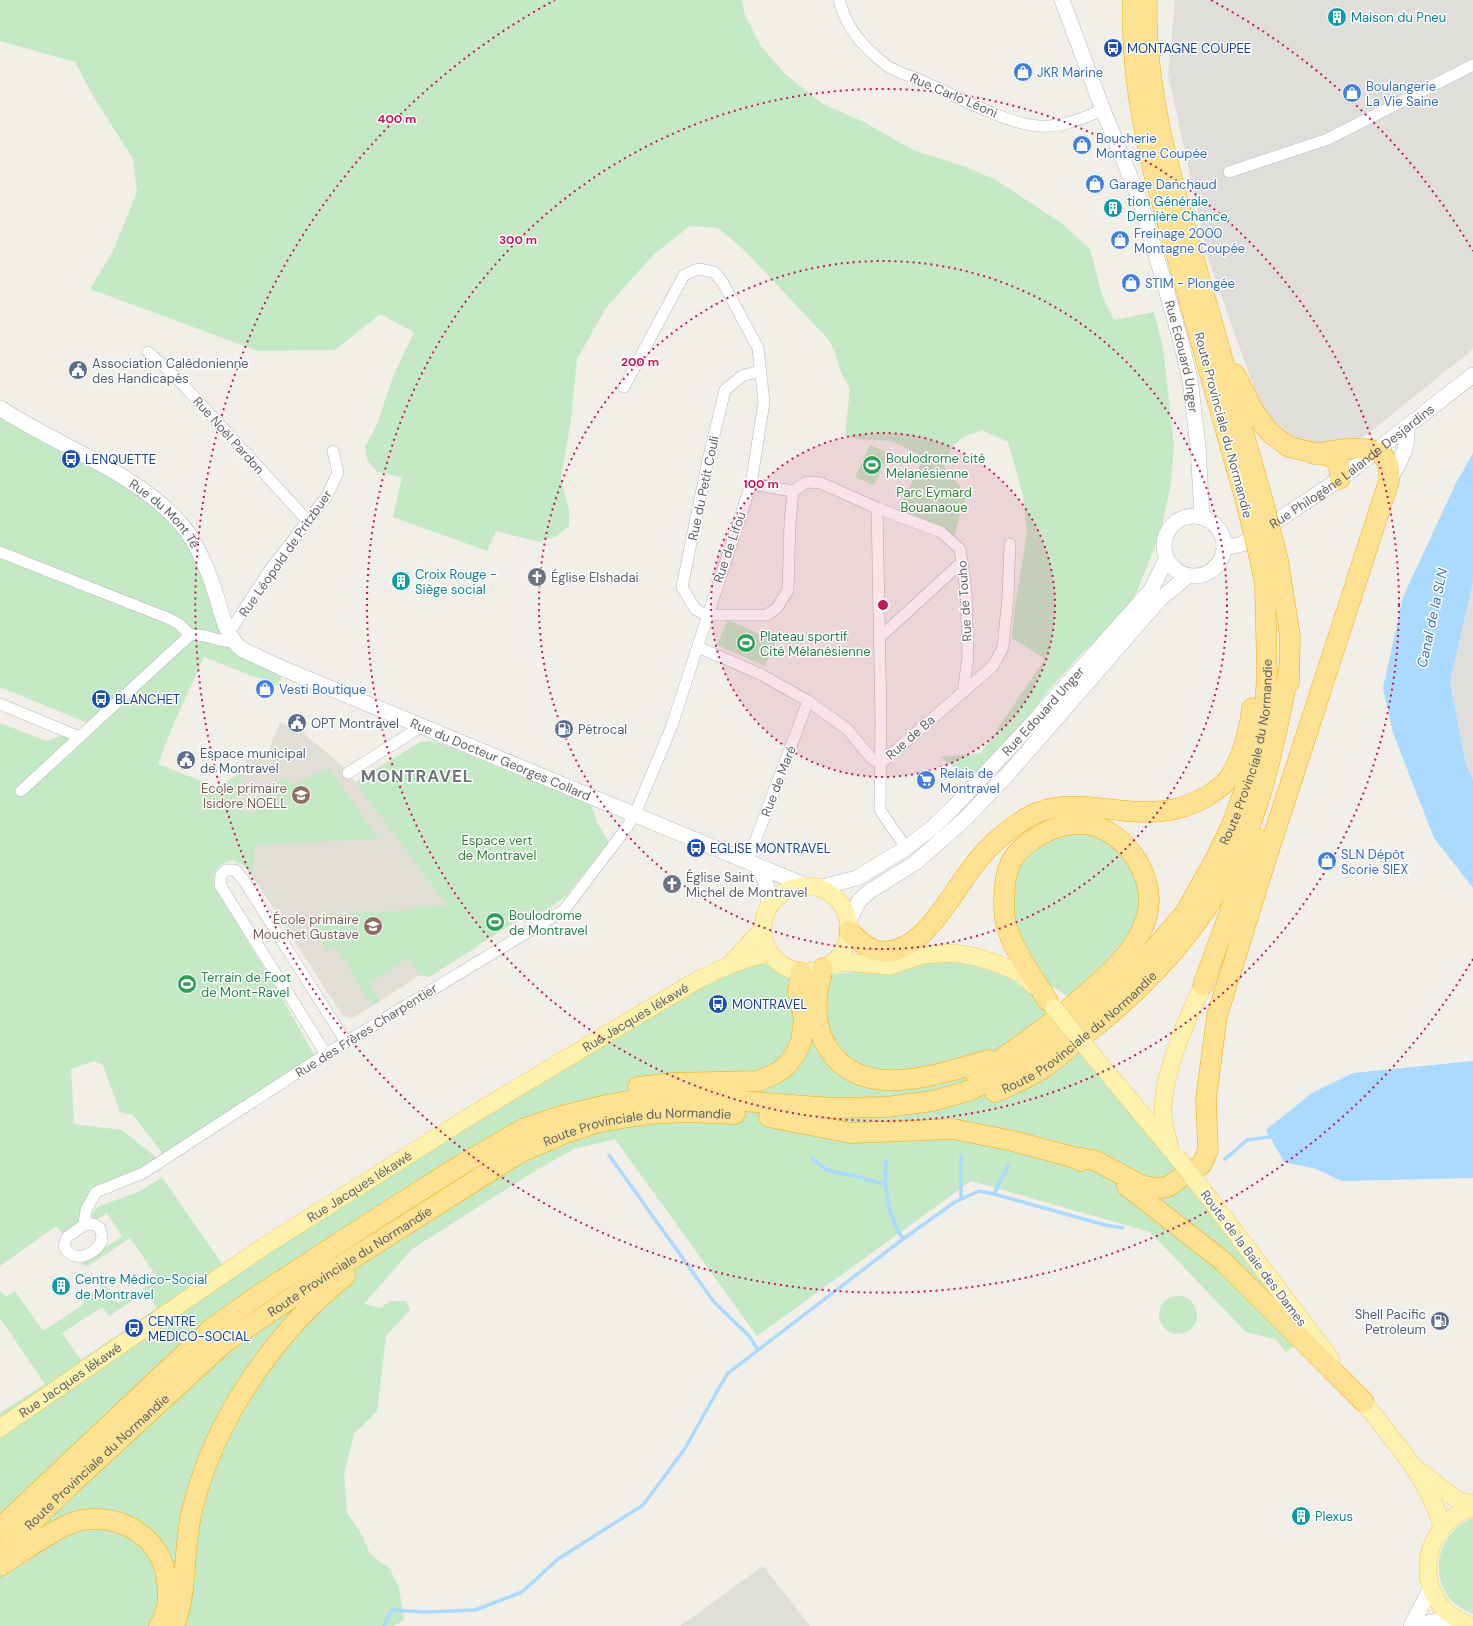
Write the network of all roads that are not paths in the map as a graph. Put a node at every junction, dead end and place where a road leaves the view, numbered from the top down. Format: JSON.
{"nodes":[{"id":1,"x":839,"y":0,"type":"edge"},
{"id":2,"x":1062,"y":0,"type":"edge"},
{"id":3,"x":1133,"y":0,"type":"edge"},
{"id":4,"x":1146,"y":0,"type":"edge"},
{"id":5,"x":1473,"y":65,"type":"edge"},
{"id":6,"x":1103,"y":110,"type":"junction"},
{"id":7,"x":1229,"y":172,"type":"dead end"},
{"id":8,"x":1213,"y":325,"type":"junction"},
{"id":9,"x":148,"y":352,"type":"dead end"},
{"id":10,"x":759,"y":371,"type":"junction"},
{"id":11,"x":1473,"y":375,"type":"edge"},
{"id":12,"x":624,"y":387,"type":"dead end"},
{"id":13,"x":0,"y":408,"type":"edge"},
{"id":14,"x":1406,"y":429,"type":"junction"},
{"id":15,"x":333,"y":450,"type":"dead end"},
{"id":16,"x":1377,"y":451,"type":"junction"},
{"id":17,"x":1314,"y":454,"type":"junction"},
{"id":18,"x":1340,"y":479,"type":"junction"},
{"id":19,"x":1389,"y":481,"type":"junction"},
{"id":20,"x":750,"y":484,"type":"junction"},
{"id":21,"x":793,"y":491,"type":"junction"},
{"id":22,"x":1254,"y":502,"type":"junction"},
{"id":23,"x":877,"y":508,"type":"junction"},
{"id":24,"x":1202,"y":517,"type":"junction"},
{"id":25,"x":307,"y":520,"type":"junction"},
{"id":26,"x":1010,"y":544,"type":"dead end"},
{"id":27,"x":1225,"y":548,"type":"junction"},
{"id":28,"x":0,"y":552,"type":"edge"},
{"id":29,"x":1166,"y":560,"type":"junction"},
{"id":30,"x":962,"y":562,"type":"junction"},
{"id":31,"x":1269,"y":562,"type":"junction"},
{"id":32,"x":1188,"y":576,"type":"junction"},
{"id":33,"x":1265,"y":585,"type":"junction"},
{"id":34,"x":706,"y":615,"type":"junction"},
{"id":35,"x":227,"y":627,"type":"junction"},
{"id":36,"x":190,"y":635,"type":"junction"},
{"id":37,"x":879,"y":638,"type":"junction"},
{"id":38,"x":234,"y":642,"type":"junction"},
{"id":39,"x":698,"y":647,"type":"junction"},
{"id":40,"x":1289,"y":670,"type":"junction"},
{"id":41,"x":963,"y":692,"type":"junction"},
{"id":42,"x":808,"y":701,"type":"junction"},
{"id":43,"x":0,"y":704,"type":"edge"},
{"id":44,"x":422,"y":726,"type":"junction"},
{"id":45,"x":80,"y":737,"type":"junction"},
{"id":46,"x":881,"y":763,"type":"junction"},
{"id":47,"x":348,"y":773,"type":"dead end"},
{"id":48,"x":21,"y":792,"type":"dead end"},
{"id":49,"x":1127,"y":811,"type":"junction"},
{"id":50,"x":635,"y":814,"type":"junction"},
{"id":51,"x":906,"y":848,"type":"junction"},
{"id":52,"x":1266,"y":859,"type":"junction"},
{"id":53,"x":754,"y":864,"type":"junction"},
{"id":54,"x":813,"y":887,"type":"junction"},
{"id":55,"x":770,"y":906,"type":"junction"},
{"id":56,"x":848,"y":927,"type":"junction"},
{"id":57,"x":763,"y":929,"type":"junction"},
{"id":58,"x":770,"y":953,"type":"junction"},
{"id":59,"x":730,"y":963,"type":"junction"},
{"id":60,"x":827,"y":966,"type":"junction"},
{"id":61,"x":801,"y":972,"type":"junction"},
{"id":62,"x":1023,"y":974,"type":"junction"},
{"id":63,"x":1203,"y":985,"type":"junction"},
{"id":64,"x":1051,"y":1004,"type":"junction"},
{"id":65,"x":346,"y":1042,"type":"junction"},
{"id":66,"x":326,"y":1054,"type":"junction"},
{"id":67,"x":1005,"y":1055,"type":"junction"},
{"id":68,"x":728,"y":1101,"type":"junction"},
{"id":69,"x":561,"y":1116,"type":"junction"},
{"id":70,"x":769,"y":1117,"type":"junction"},
{"id":71,"x":1173,"y":1153,"type":"junction"},
{"id":72,"x":1070,"y":1156,"type":"junction"},
{"id":73,"x":417,"y":1217,"type":"junction"},
{"id":74,"x":84,"y":1225,"type":"dead end"},
{"id":75,"x":1364,"y":1402,"type":"junction"},
{"id":76,"x":0,"y":1428,"type":"edge"},
{"id":77,"x":1414,"y":1466,"type":"junction"},
{"id":78,"x":1473,"y":1504,"type":"edge"},
{"id":79,"x":1473,"y":1508,"type":"edge"},
{"id":80,"x":1442,"y":1527,"type":"junction"},
{"id":81,"x":0,"y":1528,"type":"edge"},
{"id":82,"x":0,"y":1553,"type":"edge"},
{"id":83,"x":0,"y":1566,"type":"edge"},
{"id":84,"x":1431,"y":1588,"type":"junction"},
{"id":85,"x":1464,"y":1623,"type":"edge"},
{"id":86,"x":159,"y":1626,"type":"edge"},
{"id":87,"x":174,"y":1626,"type":"edge"},
{"id":88,"x":1411,"y":1626,"type":"edge"},
{"id":89,"x":1415,"y":1626,"type":"edge"}],
"edges":[{"from":1,"to":6,"type":"street","name":"Rue Carlo Léoni"},
{"from":2,"to":6,"type":"street","name":"Rue Edouard Unger"},
{"from":3,"to":22,"type":"highway","name":"Route Provinciale du Normandie"},
{"from":4,"to":8,"type":"highway","name":"Route Provinciale du Normandie"},
{"from":5,"to":7,"type":"street"},
{"from":6,"to":24,"type":"street","name":"Rue Edouard Unger"},
{"from":8,"to":17,"type":"highway"},
{"from":8,"to":22,"type":"highway","name":"Route Provinciale du Normandie"},
{"from":9,"to":25,"type":"street","name":"Rue Noël Pardon"},
{"from":10,"to":12,"type":"street","name":"Rue de Lifou"},
{"from":10,"to":20,"type":"street","name":"Rue de Lifou"},
{"from":10,"to":34,"type":"street","name":"Rue du Petit Couli"},
{"from":11,"to":14,"type":"street","name":"Rue Philogène Lalande Desjardins"},
{"from":13,"to":35,"type":"street","name":"Rue du Mont Té"},
{"from":14,"to":16,"type":"street","name":"Rue Philogène Lalande Desjardins"},
{"from":14,"to":19,"type":"street"},
{"from":15,"to":25,"type":"street","name":"Rue Léopold de Pritzbuer"},
{"from":16,"to":17,"type":"highway"},
{"from":16,"to":18,"type":"street","name":"Rue Philogène Lalande Desjardins"},
{"from":16,"to":19,"type":"highway"},
{"from":17,"to":18,"type":"highway"},
{"from":18,"to":27,"type":"street","name":"Rue Philogène Lalande Desjardins"},
{"from":19,"to":52,"type":"highway"},
{"from":20,"to":21,"type":"street"},
{"from":20,"to":34,"type":"street","name":"Rue de Lifou"},
{"from":21,"to":23,"type":"street","name":"Rue de Touho"},
{"from":21,"to":34,"type":"street"},
{"from":22,"to":31,"type":"highway","name":"Route Provinciale du Normandie","bridge":true},
{"from":23,"to":30,"type":"street","name":"Rue de Touho"},
{"from":23,"to":37,"type":"street"},
{"from":24,"to":27,"type":"street"},
{"from":24,"to":29,"type":"street"},
{"from":25,"to":35,"type":"street","name":"Rue Léopold de Pritzbuer"},
{"from":26,"to":41,"type":"street","name":"Rue de Ba"},
{"from":27,"to":32,"type":"street"},
{"from":28,"to":36,"type":"street"},
{"from":29,"to":32,"type":"street"},
{"from":29,"to":51,"type":"street","name":"Rue Edouard Unger"},
{"from":30,"to":37,"type":"street"},
{"from":30,"to":41,"type":"street","name":"Rue de Touho"},
{"from":31,"to":33,"type":"highway","name":"Route Provinciale du Normandie"},
{"from":31,"to":40,"type":"highway"},
{"from":32,"to":56,"type":"street","name":"Rue Edouard Unger"},
{"from":33,"to":49,"type":"highway"},
{"from":33,"to":68,"type":"highway","name":"Route Provinciale du Normandie"},
{"from":34,"to":39,"type":"street","name":"Rue de Lifou"},
{"from":35,"to":38,"type":"street","name":"Rue du Mont Té"},
{"from":36,"to":38,"type":"street","name":"Rue du Docteur Georges Collard"},
{"from":36,"to":45,"type":"street"},
{"from":37,"to":46,"type":"street"},
{"from":38,"to":44,"type":"street","name":"Rue du Docteur Georges Collard"},
{"from":39,"to":42,"type":"street","name":"Rue de Ba"},
{"from":39,"to":50,"type":"street","name":"Rue de Lifou"},
{"from":40,"to":63,"type":"highway"},
{"from":40,"to":70,"type":"highway","name":"Route Provinciale du Normandie"},
{"from":41,"to":46,"type":"street","name":"Rue de Ba"},
{"from":42,"to":46,"type":"street","name":"Rue de Ba"},
{"from":42,"to":53,"type":"street","name":"Rue de Maré"},
{"from":43,"to":45,"type":"street"},
{"from":44,"to":47,"type":"street"},
{"from":44,"to":50,"type":"street","name":"Rue du Docteur Georges Collard"},
{"from":45,"to":48,"type":"street"},
{"from":46,"to":51,"type":"street"},
{"from":49,"to":56,"type":"highway"},
{"from":49,"to":62,"type":"highway"},
{"from":50,"to":53,"type":"street","name":"Rue du Docteur Georges Collard"},
{"from":50,"to":65,"type":"street","name":"Rue des Frères Charpentier"},
{"from":51,"to":54,"type":"street","name":"Rue Edouard Unger"},
{"from":52,"to":63,"type":"main road"},
{"from":52,"to":72,"type":"highway"},
{"from":53,"to":54,"type":"street","name":"Rue du Docteur Georges Collard"},
{"from":53,"to":55,"type":"street"},
{"from":54,"to":55,"type":"main road"},
{"from":54,"to":56,"type":"main road"},
{"from":55,"to":57,"type":"main road"},
{"from":56,"to":60,"type":"main road"},
{"from":57,"to":58,"type":"main road"},
{"from":57,"to":59,"type":"main road","name":"Rue Jacques Iékawé"},
{"from":58,"to":59,"type":"main road","name":"Rue Jacques Iékawé"},
{"from":58,"to":61,"type":"main road"},
{"from":59,"to":76,"type":"main road","name":"Rue Jacques Iékawé"},
{"from":60,"to":61,"type":"main road"},
{"from":60,"to":62,"type":"main road"},
{"from":60,"to":67,"type":"highway"},
{"from":61,"to":69,"type":"highway"},
{"from":62,"to":64,"type":"main road"},
{"from":63,"to":71,"type":"main road"},
{"from":64,"to":67,"type":"highway"},
{"from":64,"to":71,"type":"main road","name":"Route de la Baie des Dames","bridge":true},
{"from":65,"to":66,"type":"street","name":"Rue des Frères Charpentier"},
{"from":65,"to":66,"type":"street"},
{"from":66,"to":74,"type":"street","name":"Rue des Frères Charpentier"},
{"from":67,"to":68,"type":"highway"},
{"from":68,"to":69,"type":"highway","name":"Route Provinciale du Normandie"},
{"from":69,"to":81,"type":"highway","name":"Route Provinciale du Normandie"},
{"from":70,"to":72,"type":"highway"},
{"from":70,"to":73,"type":"highway","name":"Route Provinciale du Normandie"},
{"from":71,"to":75,"type":"main road","name":"Route de la Baie des Dames","bridge":true},
{"from":72,"to":75,"type":"highway"},
{"from":73,"to":82,"type":"highway","name":"Route Provinciale du Normandie"},
{"from":73,"to":87,"type":"highway"},
{"from":75,"to":77,"type":"main road","name":"Route de la Baie des Dames"},
{"from":77,"to":78,"type":"main road","name":"Route de la Baie des Dames"},
{"from":77,"to":80,"type":"main road","name":"Route de la Baie des Dames"},
{"from":79,"to":80,"type":"main road"},
{"from":80,"to":84,"type":"main road"},
{"from":83,"to":86,"type":"highway"},
{"from":84,"to":85,"type":"main road"},
{"from":84,"to":88,"type":"street"},
{"from":85,"to":89,"type":"street"}]}
